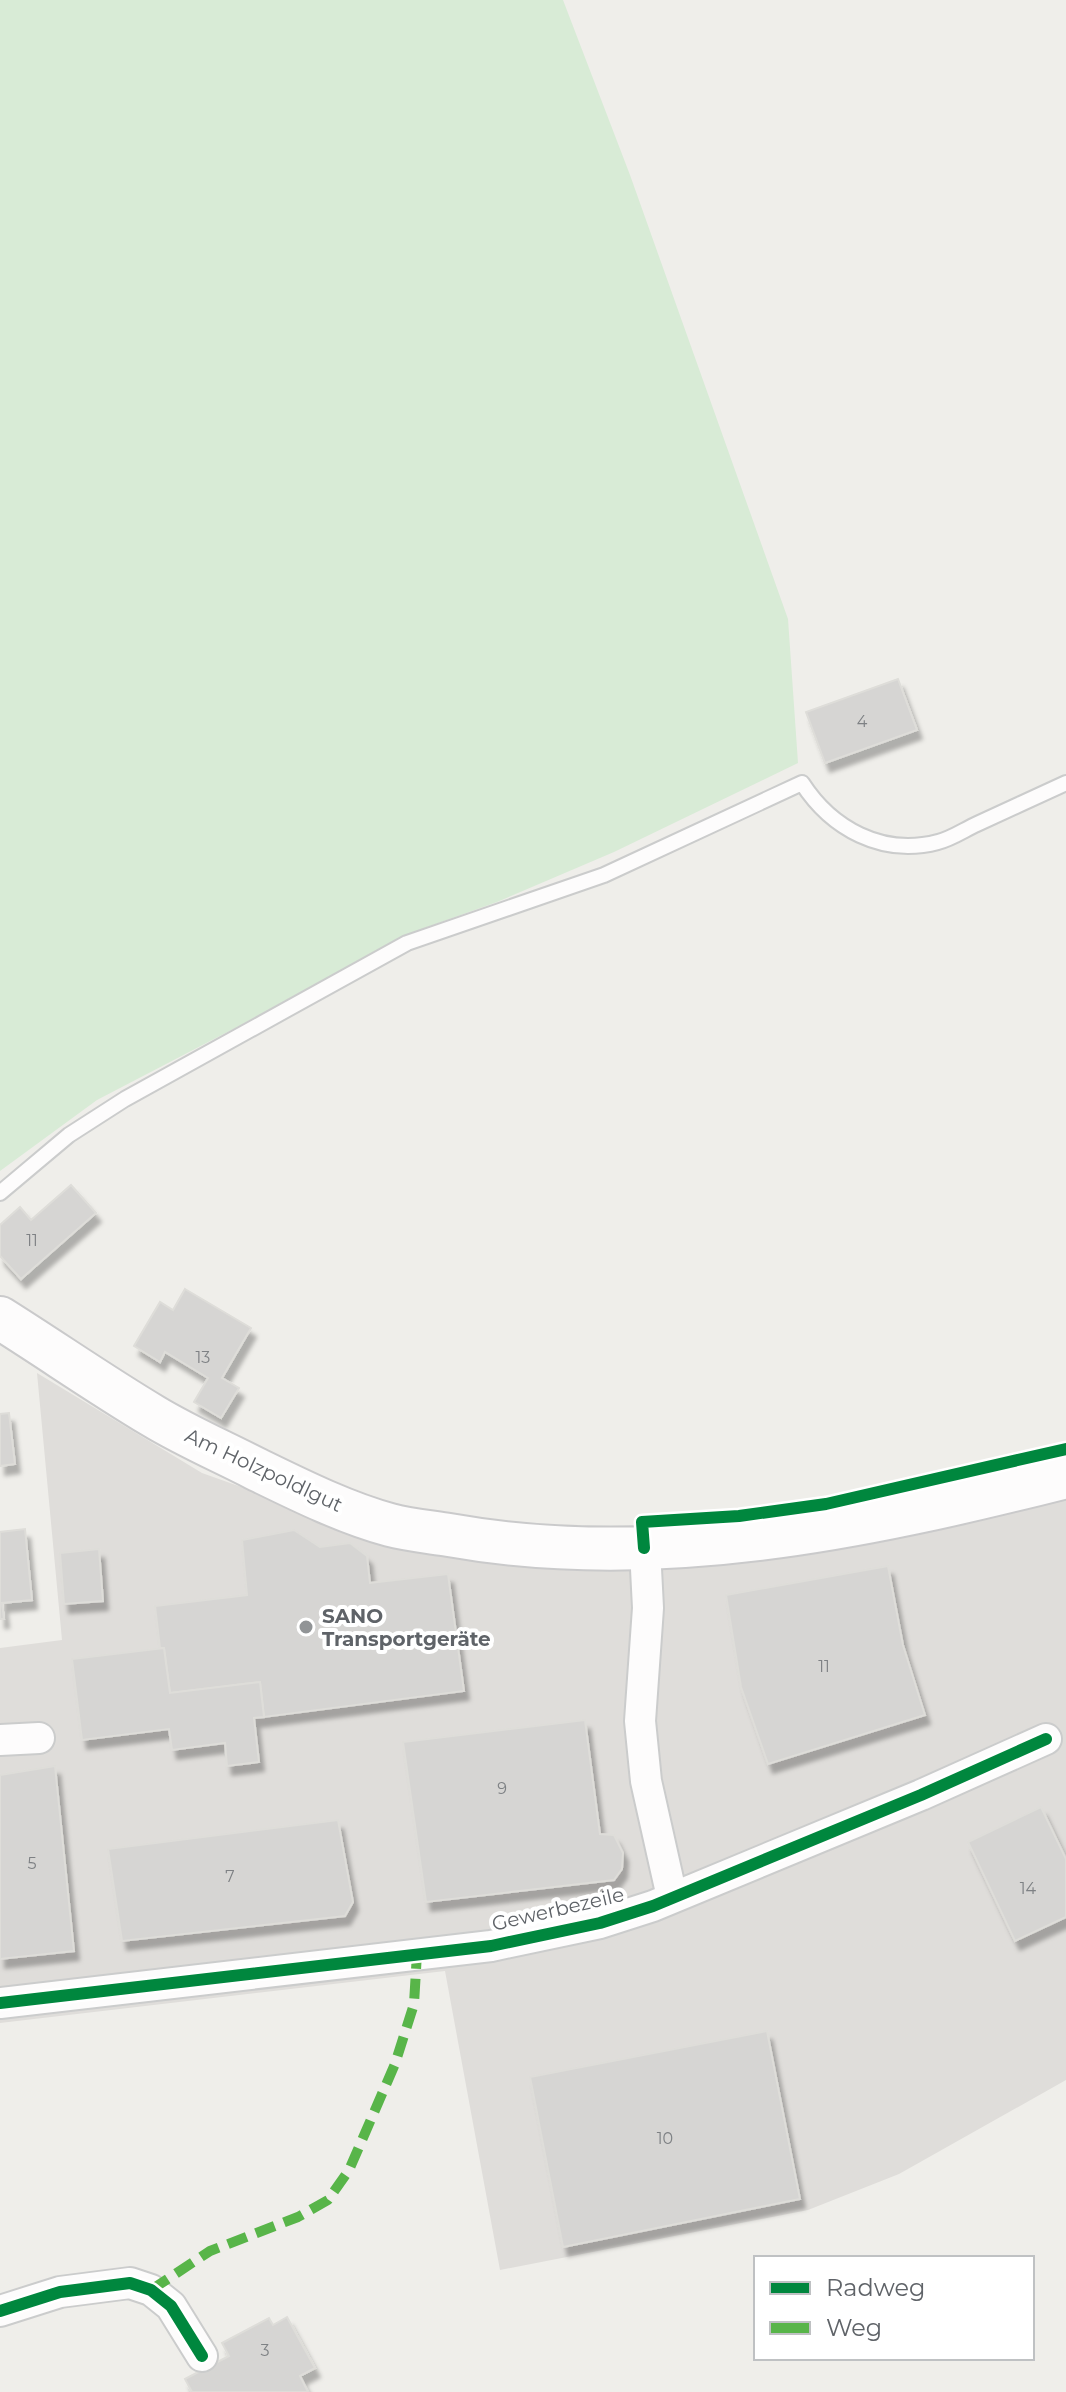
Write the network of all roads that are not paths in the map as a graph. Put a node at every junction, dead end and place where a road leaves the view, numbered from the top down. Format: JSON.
{"nodes":[{"id":1,"x":1066,"y":783,"type":"edge"},
{"id":2,"x":0,"y":1193,"type":"edge"},
{"id":3,"x":0,"y":1318,"type":"edge"},
{"id":4,"x":1066,"y":1477,"type":"edge"},
{"id":5,"x":645,"y":1549,"type":"junction"},
{"id":6,"x":39,"y":1738,"type":"dead end"},
{"id":7,"x":1046,"y":1739,"type":"dead end"},
{"id":8,"x":0,"y":1740,"type":"edge"},
{"id":9,"x":672,"y":1897,"type":"junction"},
{"id":10,"x":0,"y":2003,"type":"edge"},
{"id":11,"x":0,"y":2311,"type":"edge"},
{"id":12,"x":202,"y":2356,"type":"dead end"}],
"edges":[{"from":1,"to":2,"type":"lane"},
{"from":3,"to":5,"type":"main road","name":"Am Holzpoldlgut"},
{"from":4,"to":5,"type":"main road","name":"Am Holzpoldlgut"},
{"from":5,"to":9,"type":"street"},
{"from":6,"to":8,"type":"street"},
{"from":7,"to":9,"type":"street","name":"Gewerbezeile"},
{"from":9,"to":10,"type":"street","name":"Gewerbezeile"},
{"from":11,"to":12,"type":"street"}]}
